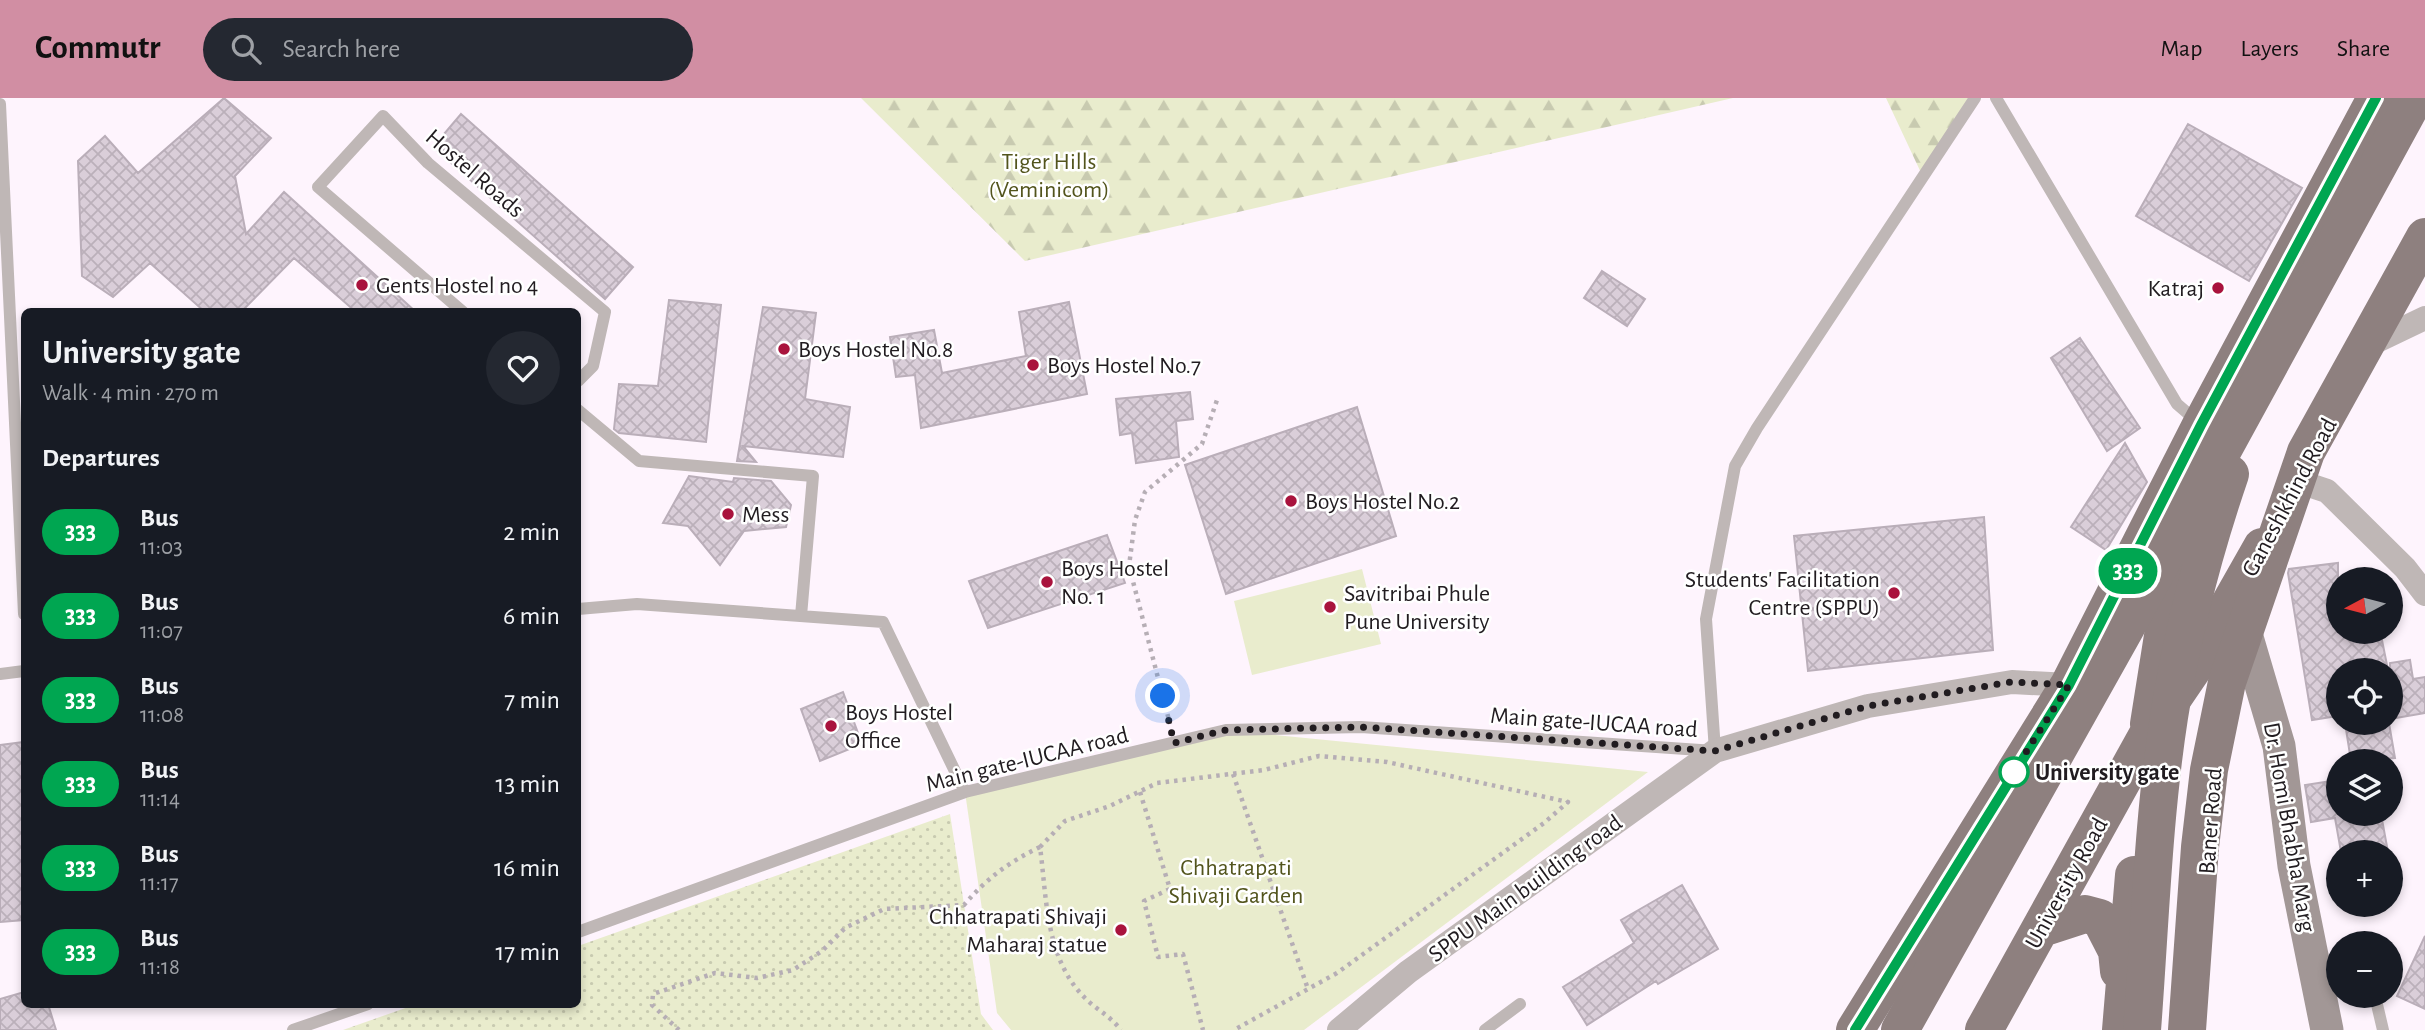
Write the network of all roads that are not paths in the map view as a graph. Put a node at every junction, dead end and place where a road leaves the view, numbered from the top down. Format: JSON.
{"nodes":[{"id":1,"x":1975,"y":98,"type":"edge"},
{"id":2,"x":1996,"y":98,"type":"edge"},
{"id":3,"x":2416,"y":98,"type":"edge"},
{"id":4,"x":2372,"y":100,"type":"edge"},
{"id":5,"x":0,"y":104,"type":"edge"},
{"id":6,"x":2425,"y":237,"type":"edge"},
{"id":7,"x":2425,"y":255,"type":"edge"},
{"id":8,"x":458,"y":308,"type":"edge"},
{"id":9,"x":2425,"y":318,"type":"edge"},
{"id":10,"x":2377,"y":341,"type":"junction"},
{"id":11,"x":581,"y":378,"type":"edge"},
{"id":12,"x":2259,"y":385,"type":"junction"},
{"id":13,"x":581,"y":413,"type":"edge"},
{"id":14,"x":2197,"y":434,"type":"junction"},
{"id":15,"x":2297,"y":481,"type":"junction"},
{"id":16,"x":2263,"y":544,"type":"junction"},
{"id":17,"x":21,"y":550,"type":"edge"},
{"id":18,"x":2425,"y":594,"type":"edge"},
{"id":19,"x":581,"y":609,"type":"edge"},
{"id":20,"x":2226,"y":612,"type":"junction"},
{"id":21,"x":801,"y":616,"type":"junction"},
{"id":22,"x":21,"y":671,"type":"edge"},
{"id":23,"x":0,"y":674,"type":"edge"},
{"id":24,"x":2069,"y":685,"type":"junction"},
{"id":25,"x":2147,"y":736,"type":"junction"},
{"id":26,"x":1715,"y":751,"type":"junction"},
{"id":27,"x":965,"y":792,"type":"junction"},
{"id":28,"x":2042,"y":928,"type":"junction"},
{"id":29,"x":581,"y":931,"type":"edge"},
{"id":30,"x":1520,"y":1004,"type":"dead end"},
{"id":31,"x":356,"y":1008,"type":"edge"},
{"id":32,"x":2378,"y":1008,"type":"edge"},
{"id":33,"x":2129,"y":1020,"type":"edge"},
{"id":34,"x":293,"y":1030,"type":"edge"},
{"id":35,"x":1339,"y":1030,"type":"edge"},
{"id":36,"x":1485,"y":1030,"type":"edge"},
{"id":37,"x":1855,"y":1030,"type":"edge"},
{"id":38,"x":1900,"y":1030,"type":"edge"},
{"id":39,"x":1984,"y":1030,"type":"edge"},
{"id":40,"x":2187,"y":1030,"type":"edge"},
{"id":41,"x":2198,"y":1030,"type":"edge"},
{"id":42,"x":2327,"y":1030,"type":"edge"},
{"id":43,"x":2383,"y":1030,"type":"edge"}],
"edges":[{"from":1,"to":26,"type":"lane"},
{"from":2,"to":14,"type":"lane"},
{"from":3,"to":12,"type":"main road","bridge":true},
{"from":4,"to":14,"type":"main road"},
{"from":5,"to":17,"type":"lane"},
{"from":6,"to":40,"type":"main road","bridge":true},
{"from":7,"to":10,"type":"main road","name":"Ganeshkhind Road"},
{"from":8,"to":11,"type":"lane","name":"Hostel Roads"},
{"from":9,"to":10,"type":"street"},
{"from":10,"to":15,"type":"main road","name":"Ganeshkhind Road"},
{"from":12,"to":33,"type":"main road","bridge":true},
{"from":12,"to":38,"type":"main road","bridge":true},
{"from":13,"to":21,"type":"lane"},
{"from":14,"to":24,"type":"main road"},
{"from":14,"to":25,"type":"main road"},
{"from":15,"to":16,"type":"main road","name":"Ganeshkhind Road"},
{"from":15,"to":18,"type":"street"},
{"from":16,"to":20,"type":"main road","name":"Ganeshkhind Road"},
{"from":16,"to":42,"type":"main road","name":"Dr. Homi Bhabha Marg"},
{"from":19,"to":21,"type":"lane"},
{"from":20,"to":25,"type":"main road","name":"Ganeshkhind Road"},
{"from":20,"to":41,"type":"main road","name":"Baner Road"},
{"from":21,"to":27,"type":"lane"},
{"from":22,"to":23,"type":"lane"},
{"from":24,"to":26,"type":"street","name":"SPPU Main building road"},
{"from":24,"to":37,"type":"main road"},
{"from":25,"to":28,"type":"main road","name":"University Road"},
{"from":25,"to":33,"type":"main road"},
{"from":26,"to":27,"type":"lane","name":"Main gate-IUCAA road"},
{"from":26,"to":35,"type":"street","name":"SPPU Main building road"},
{"from":27,"to":29,"type":"lane","name":"Main gate-IUCAA road"},
{"from":28,"to":33,"type":"main road"},
{"from":28,"to":39,"type":"main road","name":"University Road"},
{"from":30,"to":36,"type":"lane"},
{"from":31,"to":34,"type":"lane"},
{"from":32,"to":43,"type":"lane"}]}
